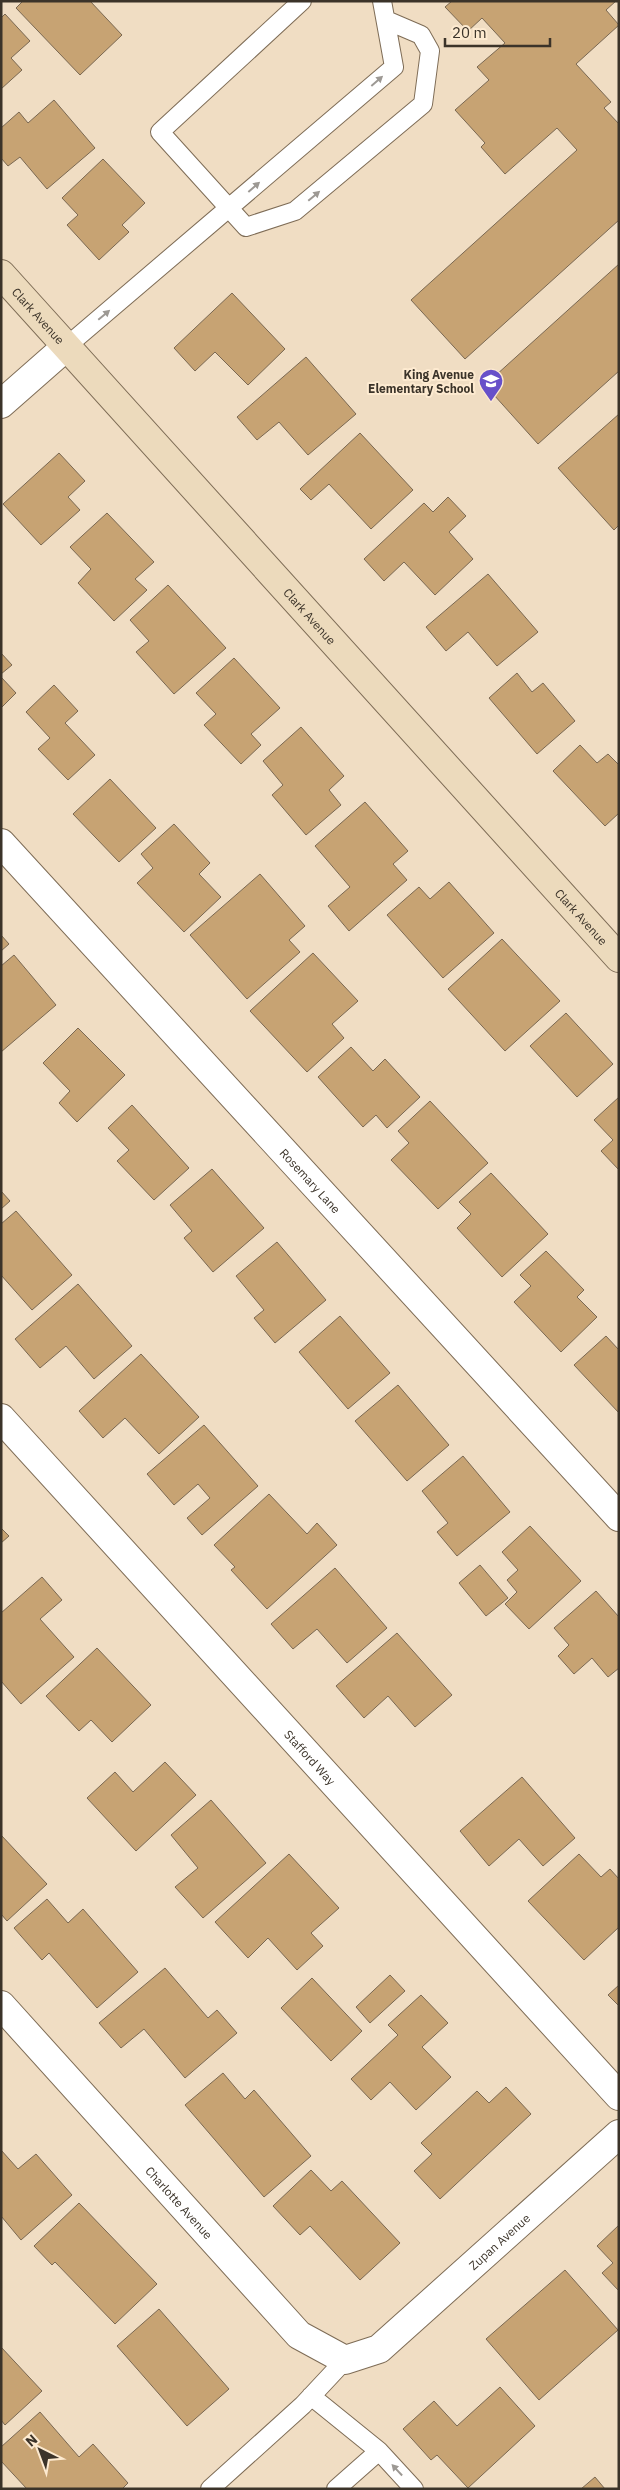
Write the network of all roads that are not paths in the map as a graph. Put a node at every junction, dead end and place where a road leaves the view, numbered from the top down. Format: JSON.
{"nodes":[{"id":1,"x":302,"y":1,"type":"edge"},
{"id":2,"x":382,"y":1,"type":"edge"},
{"id":3,"x":386,"y":20,"type":"junction"},
{"id":4,"x":229,"y":208,"type":"junction"},
{"id":5,"x":1,"y":274,"type":"edge"},
{"id":6,"x":66,"y":346,"type":"junction"},
{"id":7,"x":1,"y":404,"type":"edge"},
{"id":8,"x":1,"y":843,"type":"edge"},
{"id":9,"x":619,"y":958,"type":"edge"},
{"id":10,"x":1,"y":1418,"type":"edge"},
{"id":11,"x":619,"y":1517,"type":"edge"},
{"id":12,"x":1,"y":2005,"type":"edge"},
{"id":13,"x":619,"y":2096,"type":"edge"},
{"id":14,"x":619,"y":2134,"type":"edge"},
{"id":15,"x":344,"y":2360,"type":"junction"},
{"id":16,"x":311,"y":2396,"type":"junction"},
{"id":17,"x":379,"y":2451,"type":"junction"},
{"id":18,"x":210,"y":2489,"type":"edge"},
{"id":19,"x":336,"y":2489,"type":"edge"},
{"id":20,"x":414,"y":2489,"type":"edge"}],
"edges":[{"from":1,"to":4,"type":"lane"},
{"from":2,"to":3,"type":"lane"},
{"from":4,"to":3,"type":"lane","one_way":true},
{"from":4,"to":3,"type":"lane","one_way":true},
{"from":6,"to":4,"type":"lane","one_way":true},
{"from":5,"to":6,"type":"street","name":"Clark Avenue"},
{"from":6,"to":7,"type":"street"},
{"from":6,"to":9,"type":"street","name":"Clark Avenue"},
{"from":8,"to":11,"type":"street","name":"Rosemary Lane"},
{"from":10,"to":13,"type":"street","name":"Stafford Way"},
{"from":12,"to":15,"type":"street","name":"Charlotte Avenue"},
{"from":14,"to":15,"type":"street","name":"Zupan Avenue"},
{"from":15,"to":16,"type":"lane"},
{"from":16,"to":17,"type":"lane"},
{"from":16,"to":18,"type":"lane"},
{"from":17,"to":19,"type":"lane"},
{"from":20,"to":17,"type":"lane","one_way":true}]}
